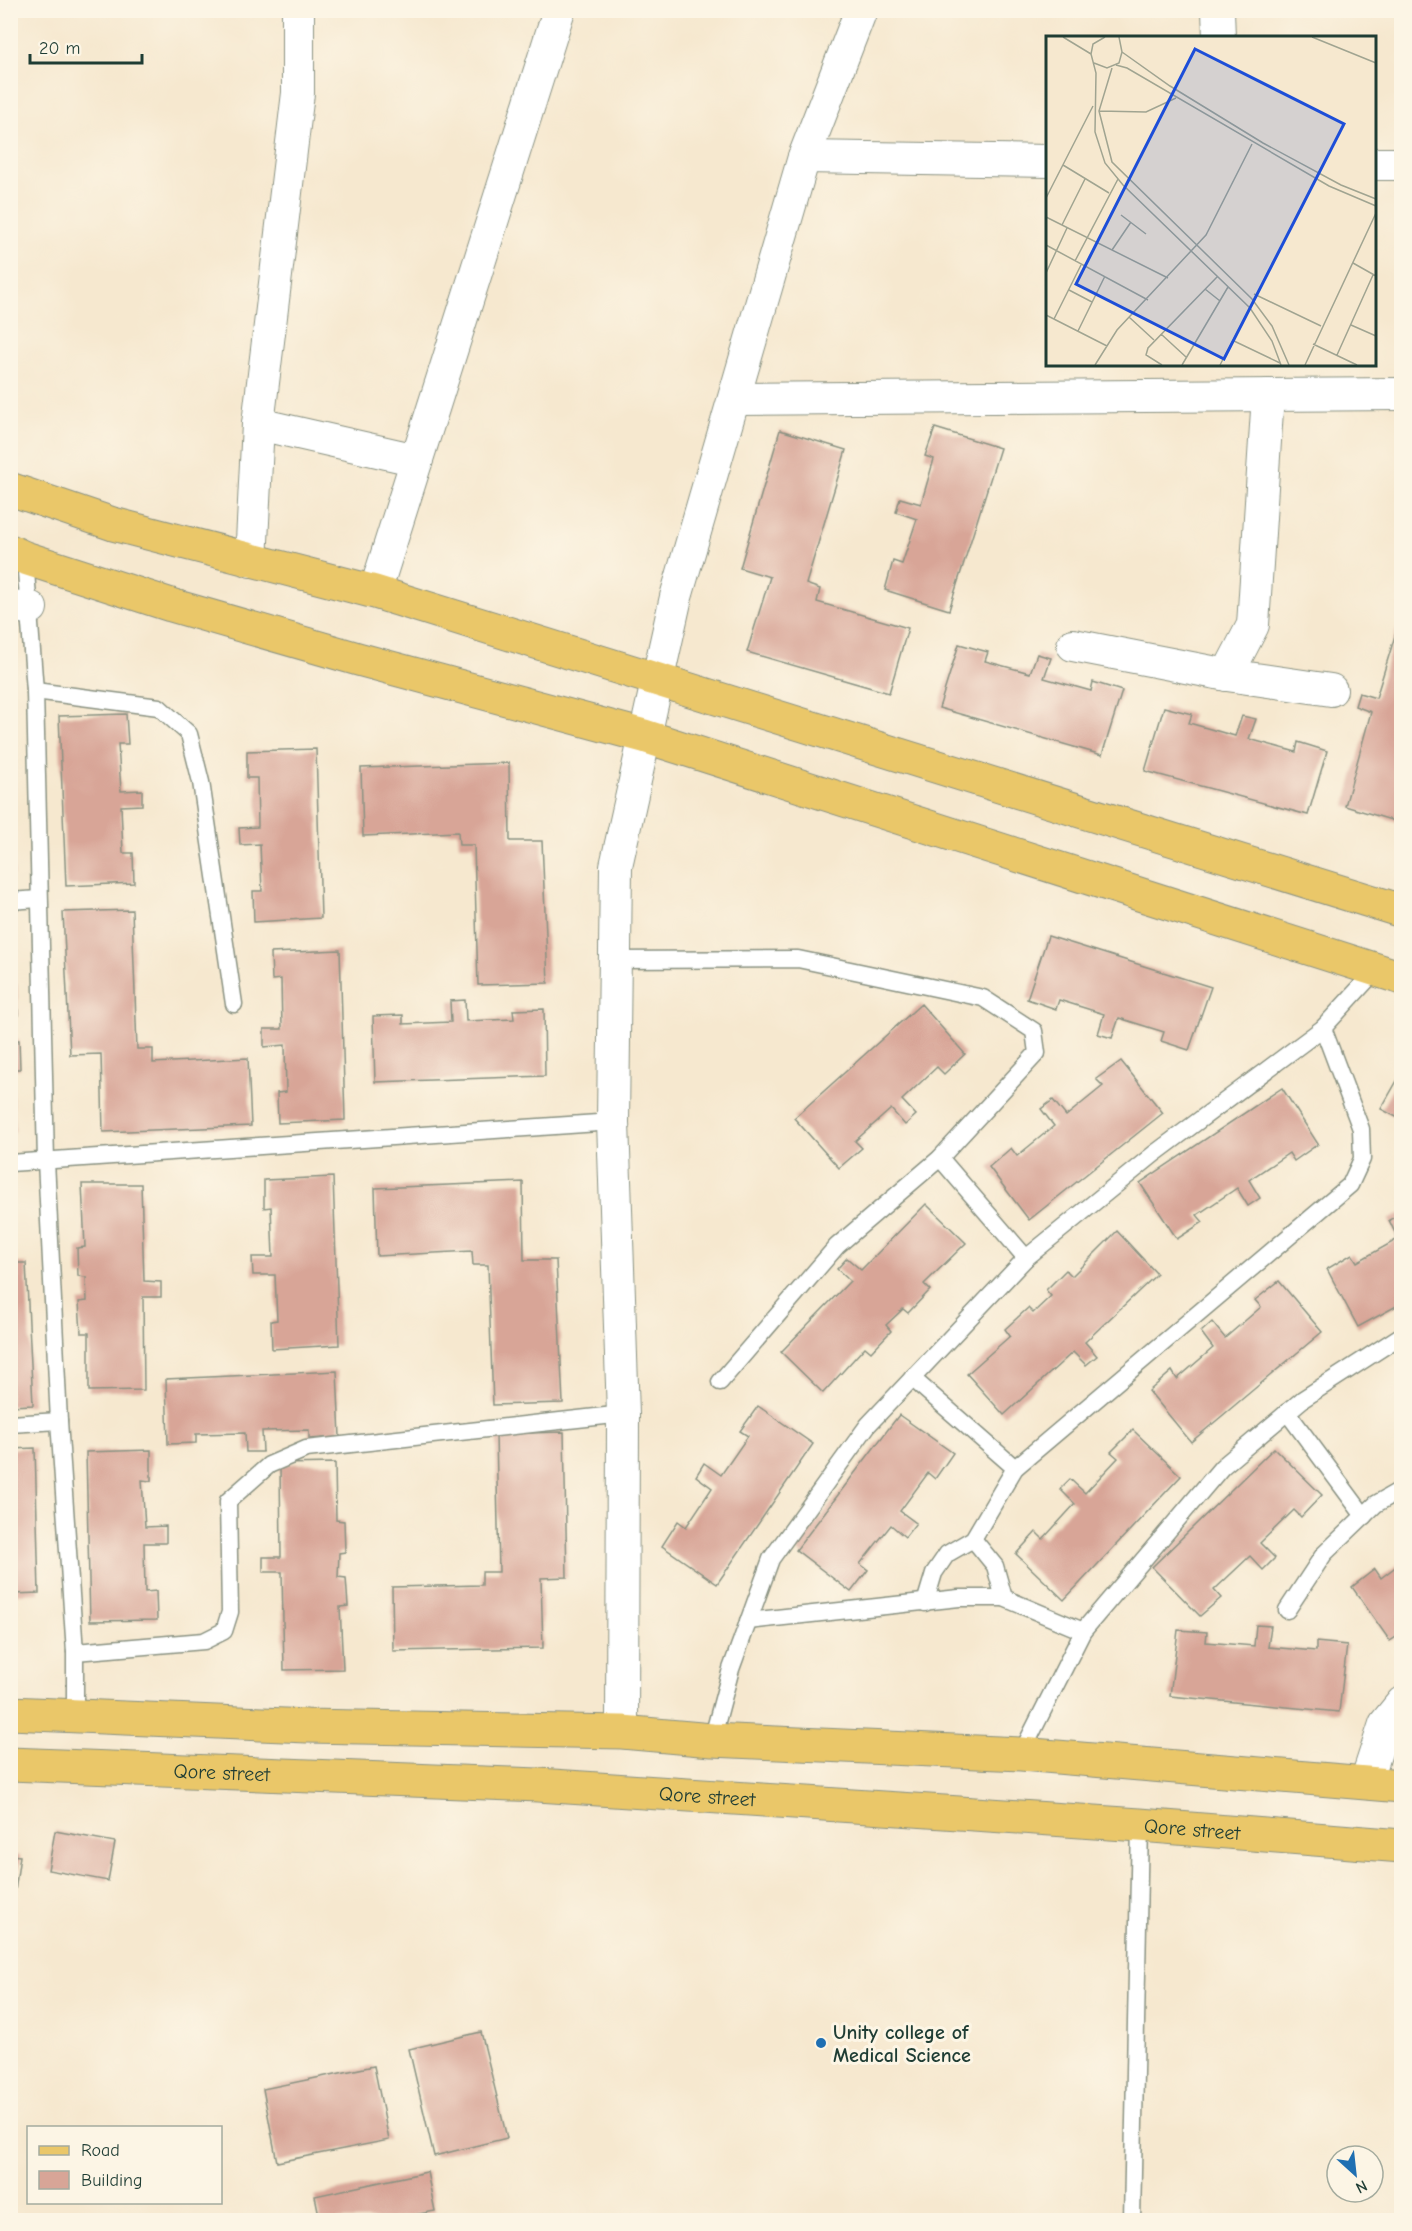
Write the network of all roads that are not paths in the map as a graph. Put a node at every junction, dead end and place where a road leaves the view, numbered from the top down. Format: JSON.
{"nodes":[{"id":1,"x":298,"y":10,"type":"edge"},
{"id":2,"x":559,"y":10,"type":"edge"},
{"id":3,"x":861,"y":10,"type":"edge"},
{"id":4,"x":1218,"y":10,"type":"edge"},
{"id":5,"x":1219,"y":36,"type":"edge"},
{"id":6,"x":804,"y":158,"type":"junction"},
{"id":7,"x":1046,"y":162,"type":"edge"},
{"id":8,"x":1376,"y":164,"type":"edge"},
{"id":9,"x":1401,"y":164,"type":"edge"},
{"id":10,"x":1401,"y":394,"type":"edge"},
{"id":11,"x":1268,"y":396,"type":"junction"},
{"id":12,"x":735,"y":399,"type":"junction"},
{"id":13,"x":258,"y":424,"type":"junction"},
{"id":14,"x":417,"y":460,"type":"junction"},
{"id":15,"x":10,"y":489,"type":"edge"},
{"id":16,"x":18,"y":554,"type":"edge"},
{"id":17,"x":251,"y":561,"type":"junction"},
{"id":18,"x":375,"y":592,"type":"junction"},
{"id":19,"x":21,"y":607,"type":"edge"},
{"id":20,"x":1073,"y":645,"type":"dead end"},
{"id":21,"x":1227,"y":675,"type":"junction"},
{"id":22,"x":658,"y":679,"type":"junction"},
{"id":23,"x":1331,"y":690,"type":"dead end"},
{"id":24,"x":35,"y":691,"type":"junction"},
{"id":25,"x":644,"y":736,"type":"junction"},
{"id":26,"x":39,"y":899,"type":"junction"},
{"id":27,"x":10,"y":901,"type":"edge"},
{"id":28,"x":1401,"y":911,"type":"edge"},
{"id":29,"x":615,"y":960,"type":"junction"},
{"id":30,"x":1389,"y":973,"type":"edge"},
{"id":31,"x":234,"y":1004,"type":"dead end"},
{"id":32,"x":1323,"y":1028,"type":"junction"},
{"id":33,"x":613,"y":1122,"type":"junction"},
{"id":34,"x":940,"y":1158,"type":"junction"},
{"id":35,"x":46,"y":1161,"type":"junction"},
{"id":36,"x":10,"y":1163,"type":"edge"},
{"id":37,"x":1026,"y":1258,"type":"junction"},
{"id":38,"x":1401,"y":1335,"type":"edge"},
{"id":39,"x":912,"y":1378,"type":"junction"},
{"id":40,"x":720,"y":1382,"type":"dead end"},
{"id":41,"x":1287,"y":1413,"type":"junction"},
{"id":42,"x":623,"y":1414,"type":"junction"},
{"id":43,"x":59,"y":1421,"type":"junction"},
{"id":44,"x":10,"y":1424,"type":"edge"},
{"id":45,"x":1015,"y":1468,"type":"junction"},
{"id":46,"x":1401,"y":1489,"type":"edge"},
{"id":47,"x":1364,"y":1516,"type":"junction"},
{"id":48,"x":974,"y":1539,"type":"junction"},
{"id":49,"x":1004,"y":1598,"type":"junction"},
{"id":50,"x":925,"y":1603,"type":"junction"},
{"id":51,"x":1287,"y":1610,"type":"dead end"},
{"id":52,"x":748,"y":1621,"type":"junction"},
{"id":53,"x":1083,"y":1631,"type":"junction"},
{"id":54,"x":75,"y":1652,"type":"junction"},
{"id":55,"x":1401,"y":1703,"type":"edge"},
{"id":56,"x":10,"y":1713,"type":"edge"},
{"id":57,"x":75,"y":1715,"type":"junction"},
{"id":58,"x":622,"y":1732,"type":"junction"},
{"id":59,"x":712,"y":1740,"type":"junction"},
{"id":60,"x":1021,"y":1754,"type":"junction"},
{"id":61,"x":10,"y":1764,"type":"edge"},
{"id":62,"x":1366,"y":1782,"type":"junction"},
{"id":63,"x":1401,"y":1786,"type":"edge"},
{"id":64,"x":1140,"y":1825,"type":"junction"},
{"id":65,"x":1401,"y":1846,"type":"edge"},
{"id":66,"x":1132,"y":2220,"type":"edge"}],
"edges":[{"from":1,"to":13,"type":"street"},
{"from":2,"to":14,"type":"street"},
{"from":3,"to":6,"type":"street"},
{"from":4,"to":5,"type":"street"},
{"from":6,"to":7,"type":"street"},
{"from":6,"to":12,"type":"street"},
{"from":8,"to":9,"type":"street"},
{"from":10,"to":11,"type":"street"},
{"from":11,"to":12,"type":"street"},
{"from":11,"to":21,"type":"street"},
{"from":12,"to":22,"type":"street"},
{"from":13,"to":14,"type":"street"},
{"from":13,"to":17,"type":"street"},
{"from":14,"to":18,"type":"street"},
{"from":15,"to":17,"type":"main road"},
{"from":16,"to":19,"type":"lane"},
{"from":16,"to":25,"type":"main road"},
{"from":17,"to":18,"type":"main road"},
{"from":18,"to":22,"type":"main road"},
{"from":19,"to":24,"type":"lane"},
{"from":20,"to":21,"type":"street"},
{"from":21,"to":23,"type":"street"},
{"from":22,"to":25,"type":"street"},
{"from":22,"to":28,"type":"main road"},
{"from":24,"to":26,"type":"lane"},
{"from":24,"to":31,"type":"lane"},
{"from":25,"to":29,"type":"street"},
{"from":25,"to":30,"type":"main road"},
{"from":26,"to":27,"type":"lane"},
{"from":26,"to":35,"type":"lane"},
{"from":29,"to":33,"type":"street"},
{"from":29,"to":34,"type":"lane"},
{"from":30,"to":32,"type":"lane"},
{"from":32,"to":37,"type":"lane"},
{"from":32,"to":45,"type":"lane"},
{"from":33,"to":35,"type":"lane"},
{"from":33,"to":42,"type":"street"},
{"from":34,"to":37,"type":"lane"},
{"from":34,"to":40,"type":"lane"},
{"from":35,"to":36,"type":"lane"},
{"from":35,"to":43,"type":"lane"},
{"from":37,"to":39,"type":"lane"},
{"from":38,"to":41,"type":"lane"},
{"from":39,"to":45,"type":"lane"},
{"from":39,"to":52,"type":"lane"},
{"from":41,"to":47,"type":"lane"},
{"from":41,"to":53,"type":"lane"},
{"from":42,"to":54,"type":"lane"},
{"from":42,"to":58,"type":"street"},
{"from":43,"to":44,"type":"lane"},
{"from":43,"to":54,"type":"lane"},
{"from":45,"to":48,"type":"lane"},
{"from":46,"to":47,"type":"lane"},
{"from":47,"to":51,"type":"lane"},
{"from":48,"to":49,"type":"lane"},
{"from":48,"to":50,"type":"lane"},
{"from":49,"to":50,"type":"lane"},
{"from":49,"to":53,"type":"lane"},
{"from":50,"to":52,"type":"lane"},
{"from":52,"to":59,"type":"lane"},
{"from":53,"to":60,"type":"lane"},
{"from":54,"to":57,"type":"lane"},
{"from":55,"to":62,"type":"street"},
{"from":56,"to":57,"type":"main road"},
{"from":57,"to":58,"type":"main road"},
{"from":58,"to":59,"type":"main road"},
{"from":59,"to":60,"type":"main road"},
{"from":60,"to":62,"type":"main road"},
{"from":61,"to":64,"type":"main road","name":"Qore street"},
{"from":62,"to":63,"type":"main road"},
{"from":64,"to":65,"type":"main road","name":"Qore street"},
{"from":64,"to":66,"type":"lane"}]}
